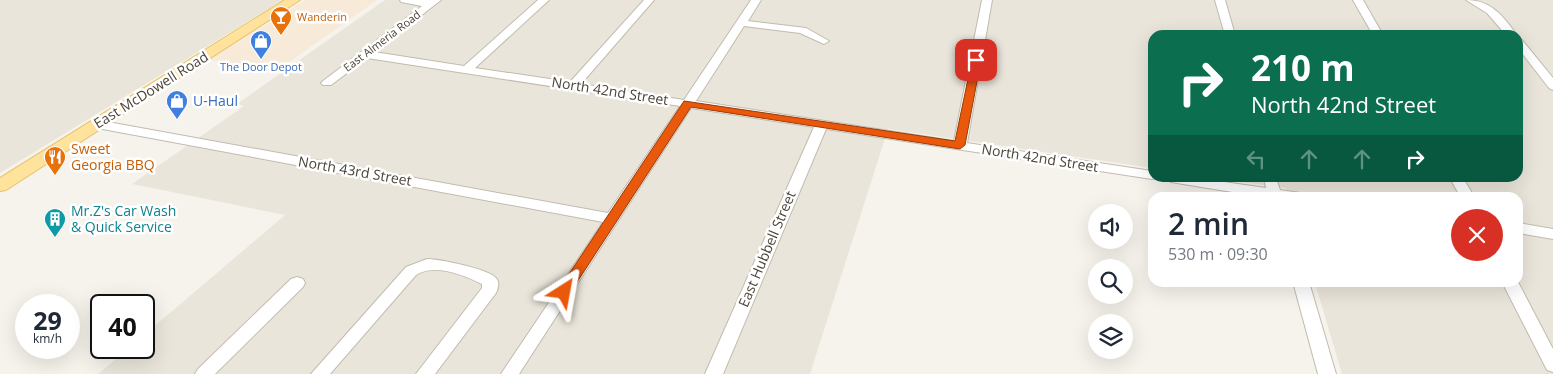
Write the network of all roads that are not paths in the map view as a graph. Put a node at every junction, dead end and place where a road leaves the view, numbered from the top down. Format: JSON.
{"nodes":[{"id":1,"x":294,"y":0,"type":"edge"},
{"id":2,"x":404,"y":0,"type":"edge"},
{"id":3,"x":544,"y":0,"type":"edge"},
{"id":4,"x":649,"y":0,"type":"edge"},
{"id":5,"x":756,"y":0,"type":"edge"},
{"id":6,"x":987,"y":0,"type":"edge"},
{"id":7,"x":1220,"y":0,"type":"edge"},
{"id":8,"x":1358,"y":0,"type":"edge"},
{"id":9,"x":1471,"y":0,"type":"edge"},
{"id":10,"x":434,"y":2,"type":"edge"},
{"id":11,"x":742,"y":23,"type":"junction"},
{"id":12,"x":1229,"y":30,"type":"edge"},
{"id":13,"x":1375,"y":30,"type":"edge"},
{"id":14,"x":1508,"y":30,"type":"edge"},
{"id":15,"x":824,"y":41,"type":"dead end"},
{"id":16,"x":1523,"y":48,"type":"edge"},
{"id":17,"x":364,"y":54,"type":"junction"},
{"id":18,"x":466,"y":70,"type":"junction"},
{"id":19,"x":327,"y":83,"type":"dead end"},
{"id":20,"x":573,"y":86,"type":"junction"},
{"id":21,"x":1553,"y":86,"type":"edge"},
{"id":22,"x":688,"y":103,"type":"junction"},
{"id":23,"x":97,"y":124,"type":"junction"},
{"id":24,"x":822,"y":124,"type":"junction"},
{"id":25,"x":960,"y":145,"type":"junction"},
{"id":26,"x":1148,"y":174,"type":"edge"},
{"id":27,"x":1195,"y":182,"type":"edge"},
{"id":28,"x":3,"y":185,"type":"edge"},
{"id":29,"x":1257,"y":192,"type":"edge"},
{"id":30,"x":613,"y":218,"type":"junction"},
{"id":31,"x":1523,"y":229,"type":"edge"},
{"id":32,"x":1553,"y":234,"type":"edge"},
{"id":33,"x":297,"y":283,"type":"dead end"},
{"id":34,"x":1302,"y":287,"type":"edge"},
{"id":35,"x":1513,"y":287,"type":"edge"},
{"id":36,"x":1553,"y":365,"type":"edge"},
{"id":37,"x":204,"y":374,"type":"edge"},
{"id":38,"x":320,"y":374,"type":"edge"},
{"id":39,"x":425,"y":374,"type":"edge"},
{"id":40,"x":510,"y":374,"type":"edge"},
{"id":41,"x":714,"y":374,"type":"edge"},
{"id":42,"x":1328,"y":374,"type":"edge"}],
"edges":[{"from":1,"to":23,"type":"main road","name":"East McDowell Road"},
{"from":2,"to":10,"type":"street"},
{"from":3,"to":18,"type":"street"},
{"from":4,"to":20,"type":"street"},
{"from":5,"to":11,"type":"street"},
{"from":6,"to":25,"type":"street"},
{"from":7,"to":12,"type":"street"},
{"from":8,"to":13,"type":"street"},
{"from":9,"to":14,"type":"street"},
{"from":10,"to":17,"type":"street","name":"East Almeria Road"},
{"from":11,"to":15,"type":"street"},
{"from":11,"to":22,"type":"street"},
{"from":16,"to":21,"type":"street"},
{"from":17,"to":18,"type":"street","name":"North 42nd Street"},
{"from":17,"to":19,"type":"street","name":"East Almeria Road"},
{"from":18,"to":20,"type":"street","name":"North 42nd Street"},
{"from":20,"to":22,"type":"street","name":"North 42nd Street"},
{"from":22,"to":24,"type":"street","name":"North 42nd Street"},
{"from":22,"to":30,"type":"street"},
{"from":23,"to":28,"type":"main road","name":"East McDowell Road"},
{"from":23,"to":30,"type":"street","name":"North 43rd Street"},
{"from":24,"to":25,"type":"street","name":"North 42nd Street"},
{"from":24,"to":41,"type":"street","name":"East Hubbell Street"},
{"from":25,"to":26,"type":"street","name":"North 42nd Street"},
{"from":27,"to":29,"type":"street"},
{"from":30,"to":40,"type":"street"},
{"from":31,"to":32,"type":"street"},
{"from":33,"to":37,"type":"street"},
{"from":34,"to":42,"type":"street"},
{"from":35,"to":36,"type":"street"},
{"from":38,"to":39,"type":"street"}]}
